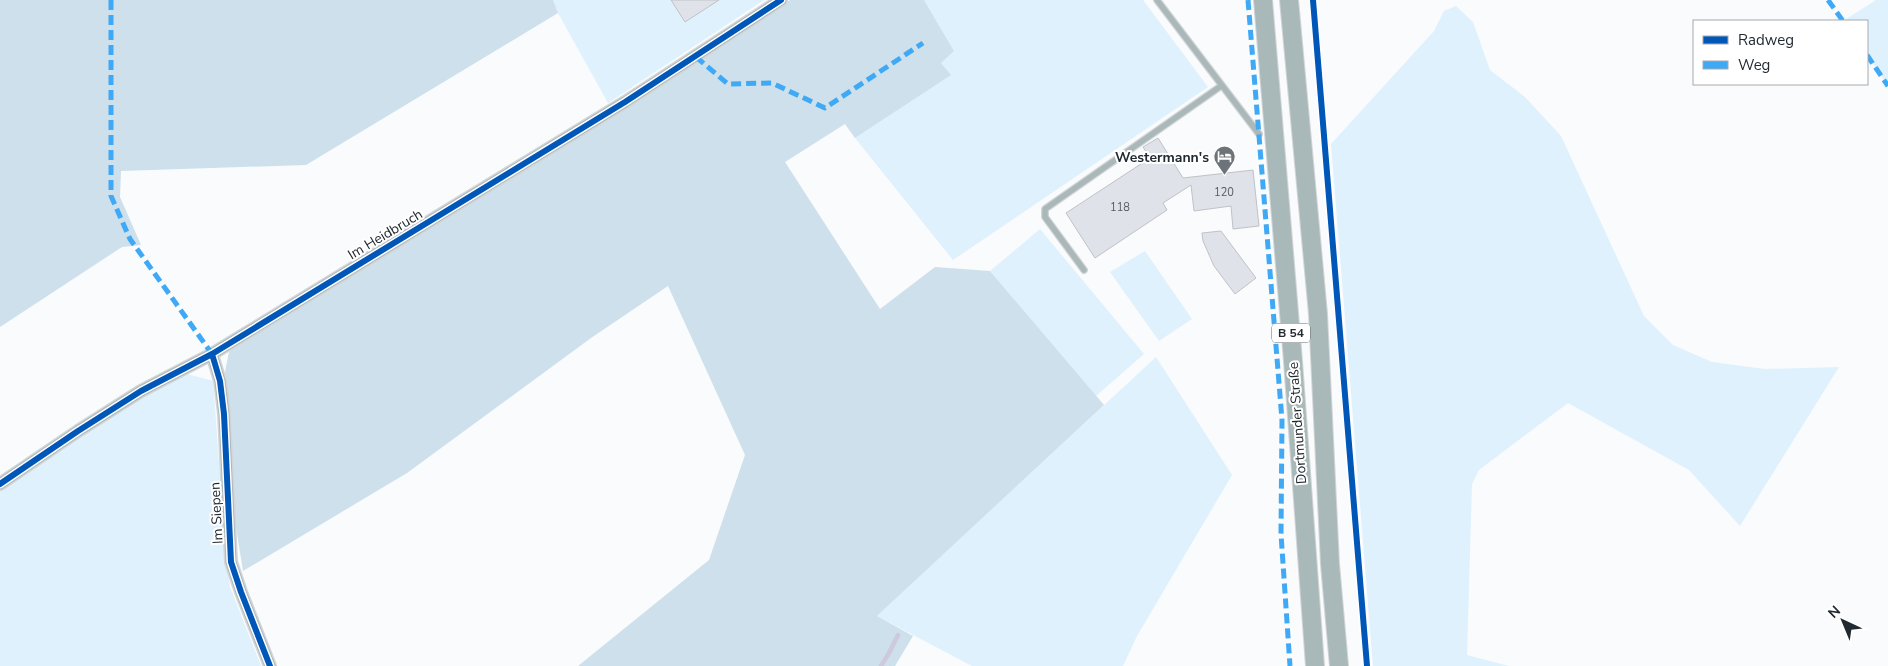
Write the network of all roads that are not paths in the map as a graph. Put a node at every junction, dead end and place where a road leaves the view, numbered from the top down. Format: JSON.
{"nodes":[{"id":1,"x":781,"y":0,"type":"edge"},
{"id":2,"x":1157,"y":0,"type":"edge"},
{"id":3,"x":1263,"y":0,"type":"edge"},
{"id":4,"x":1289,"y":0,"type":"edge"},
{"id":5,"x":1221,"y":86,"type":"junction"},
{"id":6,"x":1259,"y":134,"type":"dead end"},
{"id":7,"x":1084,"y":270,"type":"dead end"},
{"id":8,"x":212,"y":354,"type":"junction"},
{"id":9,"x":0,"y":484,"type":"edge"},
{"id":10,"x":270,"y":666,"type":"edge"},
{"id":11,"x":1315,"y":666,"type":"edge"},
{"id":12,"x":1339,"y":666,"type":"edge"}],
"edges":[{"from":1,"to":8,"type":"street","name":"Im Heidbruch"},
{"from":2,"to":5,"type":"lane"},
{"from":3,"to":11,"type":"main road","name":"Dortmunder Straße","number":"B 54"},
{"from":4,"to":12,"type":"main road","name":"Dortmunder Straße","number":"B 54"},
{"from":5,"to":6,"type":"lane"},
{"from":5,"to":7,"type":"lane"},
{"from":8,"to":9,"type":"street","name":"Im Heidbruch"},
{"from":8,"to":10,"type":"street","name":"Im Siepen"}]}
